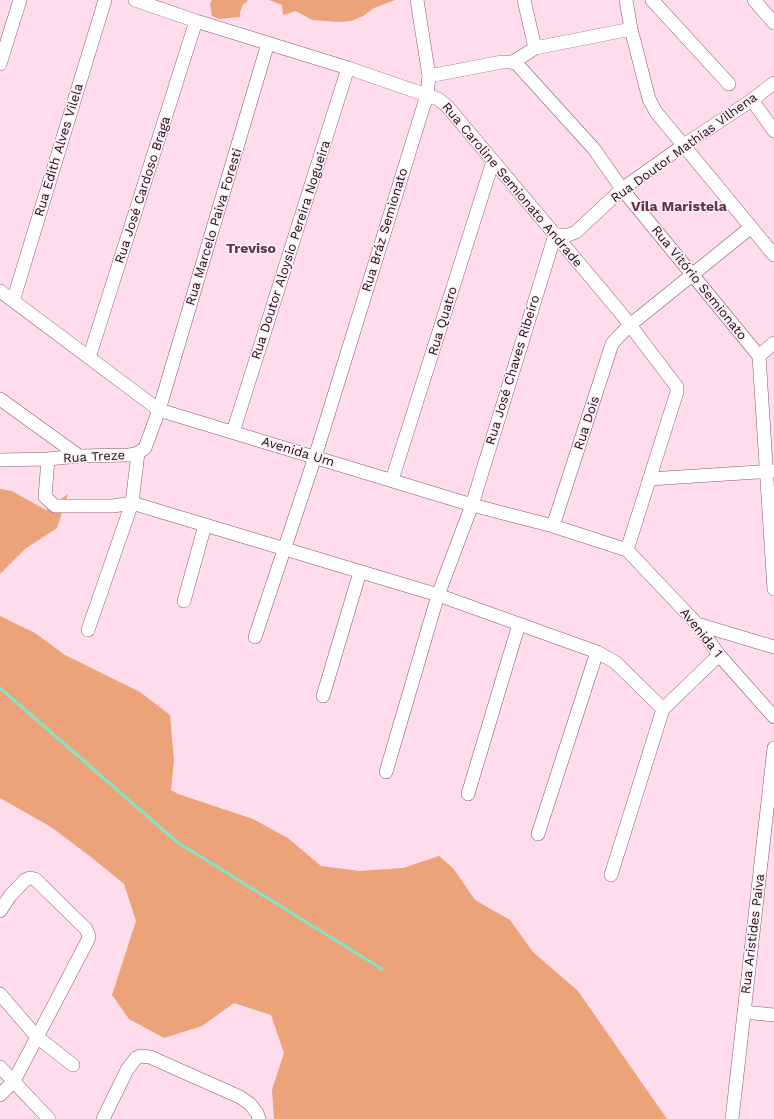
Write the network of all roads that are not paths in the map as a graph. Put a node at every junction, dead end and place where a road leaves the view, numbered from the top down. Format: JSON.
{"nodes":[{"id":1,"x":20,"y":0,"type":"edge"},
{"id":2,"x":106,"y":0,"type":"edge"},
{"id":3,"x":135,"y":0,"type":"edge"},
{"id":4,"x":416,"y":0,"type":"edge"},
{"id":5,"x":524,"y":0,"type":"edge"},
{"id":6,"x":626,"y":0,"type":"edge"},
{"id":7,"x":652,"y":0,"type":"edge"},
{"id":8,"x":754,"y":0,"type":"edge"},
{"id":9,"x":196,"y":21,"type":"junction"},
{"id":10,"x":774,"y":23,"type":"edge"},
{"id":11,"x":632,"y":29,"type":"junction"},
{"id":12,"x":268,"y":43,"type":"junction"},
{"id":13,"x":535,"y":48,"type":"junction"},
{"id":14,"x":513,"y":62,"type":"junction"},
{"id":15,"x":0,"y":64,"type":"edge"},
{"id":16,"x":348,"y":68,"type":"junction"},
{"id":17,"x":428,"y":76,"type":"junction"},
{"id":18,"x":774,"y":83,"type":"edge"},
{"id":19,"x":729,"y":84,"type":"dead end"},
{"id":20,"x":427,"y":95,"type":"junction"},
{"id":21,"x":752,"y":100,"type":"junction"},
{"id":22,"x":774,"y":131,"type":"edge"},
{"id":23,"x":684,"y":145,"type":"junction"},
{"id":24,"x":493,"y":161,"type":"junction"},
{"id":25,"x":622,"y":189,"type":"junction"},
{"id":26,"x":750,"y":228,"type":"junction"},
{"id":27,"x":554,"y":235,"type":"junction"},
{"id":28,"x":774,"y":255,"type":"edge"},
{"id":29,"x":693,"y":274,"type":"junction"},
{"id":30,"x":0,"y":291,"type":"edge"},
{"id":31,"x":13,"y":301,"type":"junction"},
{"id":32,"x":630,"y":325,"type":"junction"},
{"id":33,"x":774,"y":343,"type":"edge"},
{"id":34,"x":759,"y":356,"type":"junction"},
{"id":35,"x":89,"y":358,"type":"junction"},
{"id":36,"x":0,"y":398,"type":"edge"},
{"id":37,"x":159,"y":410,"type":"junction"},
{"id":38,"x":233,"y":432,"type":"junction"},
{"id":39,"x":138,"y":453,"type":"junction"},
{"id":40,"x":79,"y":456,"type":"junction"},
{"id":41,"x":315,"y":457,"type":"junction"},
{"id":42,"x":48,"y":459,"type":"junction"},
{"id":43,"x":0,"y":460,"type":"edge"},
{"id":44,"x":770,"y":471,"type":"edge"},
{"id":45,"x":649,"y":479,"type":"junction"},
{"id":46,"x":392,"y":480,"type":"junction"},
{"id":47,"x":132,"y":503,"type":"junction"},
{"id":48,"x":472,"y":505,"type":"junction"},
{"id":49,"x":205,"y":525,"type":"junction"},
{"id":50,"x":553,"y":526,"type":"junction"},
{"id":51,"x":284,"y":549,"type":"junction"},
{"id":52,"x":627,"y":550,"type":"junction"},
{"id":53,"x":360,"y":572,"type":"junction"},
{"id":54,"x":774,"y":589,"type":"edge"},
{"id":55,"x":438,"y":595,"type":"junction"},
{"id":56,"x":184,"y":601,"type":"dead end"},
{"id":57,"x":520,"y":624,"type":"junction"},
{"id":58,"x":697,"y":624,"type":"junction"},
{"id":59,"x":88,"y":630,"type":"dead end"},
{"id":60,"x":255,"y":636,"type":"dead end"},
{"id":61,"x":774,"y":647,"type":"edge"},
{"id":62,"x":597,"y":652,"type":"junction"},
{"id":63,"x":718,"y":655,"type":"junction"},
{"id":64,"x":323,"y":696,"type":"dead end"},
{"id":65,"x":663,"y":709,"type":"junction"},
{"id":66,"x":774,"y":717,"type":"edge"},
{"id":67,"x":774,"y":748,"type":"edge"},
{"id":68,"x":386,"y":772,"type":"dead end"},
{"id":69,"x":468,"y":794,"type":"dead end"},
{"id":70,"x":538,"y":834,"type":"dead end"},
{"id":71,"x":611,"y":875,"type":"dead end"},
{"id":72,"x":0,"y":911,"type":"edge"},
{"id":73,"x":0,"y":994,"type":"edge"},
{"id":74,"x":744,"y":1012,"type":"junction"},
{"id":75,"x":774,"y":1015,"type":"edge"},
{"id":76,"x":37,"y":1037,"type":"junction"},
{"id":77,"x":73,"y":1065,"type":"dead end"},
{"id":78,"x":0,"y":1067,"type":"edge"},
{"id":79,"x":14,"y":1081,"type":"junction"},
{"id":80,"x":0,"y":1095,"type":"edge"},
{"id":81,"x":49,"y":1119,"type":"edge"},
{"id":82,"x":103,"y":1119,"type":"edge"},
{"id":83,"x":259,"y":1119,"type":"edge"},
{"id":84,"x":732,"y":1119,"type":"edge"}],
"edges":[{"from":1,"to":15,"type":"street"},
{"from":2,"to":31,"type":"street","name":"Rua Edith Alves Vilela"},
{"from":3,"to":9,"type":"street","name":"Rua Caroline Semionato Andrade"},
{"from":4,"to":17,"type":"street","name":"Rua Bráz Semionato"},
{"from":5,"to":13,"type":"street"},
{"from":6,"to":11,"type":"street"},
{"from":7,"to":19,"type":"street"},
{"from":8,"to":10,"type":"street"},
{"from":9,"to":12,"type":"street","name":"Rua Caroline Semionato Andrade"},
{"from":9,"to":35,"type":"street","name":"Rua José Cardoso Braga"},
{"from":11,"to":13,"type":"street"},
{"from":11,"to":23,"type":"street"},
{"from":12,"to":16,"type":"street","name":"Rua Caroline Semionato Andrade"},
{"from":12,"to":37,"type":"street","name":"Rua Marcelo Paiva Foresti"},
{"from":13,"to":14,"type":"street"},
{"from":14,"to":17,"type":"street"},
{"from":14,"to":25,"type":"street","name":"Rua Vitório Semionato"},
{"from":16,"to":20,"type":"street","name":"Rua Caroline Semionato Andrade"},
{"from":16,"to":38,"type":"street","name":"Rua Doutor Aloysio Pereira Nogueira"},
{"from":17,"to":20,"type":"street","name":"Rua Bráz Semionato"},
{"from":18,"to":21,"type":"street","name":"Rua Doutor Mathias Vilhena"},
{"from":20,"to":24,"type":"street","name":"Rua Caroline Semionato Andrade"},
{"from":20,"to":41,"type":"street","name":"Rua Bráz Semionato"},
{"from":21,"to":22,"type":"street"},
{"from":21,"to":23,"type":"street","name":"Rua Doutor Mathias Vilhena"},
{"from":23,"to":25,"type":"street","name":"Rua Doutor Mathias Vilhena"},
{"from":23,"to":26,"type":"street"},
{"from":24,"to":27,"type":"street","name":"Rua Caroline Semionato Andrade"},
{"from":24,"to":46,"type":"street","name":"Rua Quatro"},
{"from":25,"to":27,"type":"street","name":"Rua Doutor Mathias Vilhena"},
{"from":25,"to":29,"type":"street","name":"Rua Vitório Semionato"},
{"from":26,"to":28,"type":"street"},
{"from":26,"to":29,"type":"street","name":"Rua Dois"},
{"from":27,"to":32,"type":"street","name":"Rua Caroline Semionato Andrade"},
{"from":27,"to":48,"type":"street","name":"Rua José Chaves Ribeiro"},
{"from":29,"to":32,"type":"street","name":"Rua Dois"},
{"from":29,"to":34,"type":"street","name":"Rua Vitório Semionato"},
{"from":30,"to":31,"type":"street","name":"Avenida Um"},
{"from":31,"to":35,"type":"street","name":"Avenida Um"},
{"from":32,"to":45,"type":"street","name":"Rua Caroline Semionato Andrade"},
{"from":32,"to":50,"type":"street","name":"Rua Dois"},
{"from":33,"to":34,"type":"street"},
{"from":34,"to":44,"type":"street"},
{"from":35,"to":37,"type":"street","name":"Avenida Um"},
{"from":36,"to":40,"type":"street"},
{"from":37,"to":38,"type":"street","name":"Avenida Um"},
{"from":37,"to":39,"type":"street","name":"Rua Treze"},
{"from":38,"to":41,"type":"street","name":"Avenida Um"},
{"from":39,"to":40,"type":"street","name":"Rua Treze"},
{"from":39,"to":47,"type":"street"},
{"from":40,"to":42,"type":"street","name":"Rua Treze"},
{"from":41,"to":46,"type":"street","name":"Avenida Um"},
{"from":41,"to":51,"type":"street","name":"Rua Bráz Semionato"},
{"from":42,"to":43,"type":"street","name":"Rua Treze"},
{"from":42,"to":47,"type":"street"},
{"from":44,"to":45,"type":"street"},
{"from":44,"to":54,"type":"street"},
{"from":45,"to":52,"type":"street","name":"Rua Caroline Semionato Andrade"},
{"from":46,"to":48,"type":"street","name":"Avenida Um"},
{"from":47,"to":49,"type":"street"},
{"from":47,"to":59,"type":"street"},
{"from":48,"to":50,"type":"street","name":"Avenida Um"},
{"from":48,"to":55,"type":"street","name":"Rua José Chaves Ribeiro"},
{"from":49,"to":51,"type":"street"},
{"from":49,"to":56,"type":"street"},
{"from":50,"to":52,"type":"street","name":"Avenida Um"},
{"from":51,"to":53,"type":"street"},
{"from":51,"to":60,"type":"street","name":"Rua Bráz Semionato"},
{"from":52,"to":58,"type":"street","name":"Avenida 1"},
{"from":53,"to":55,"type":"street"},
{"from":53,"to":64,"type":"street"},
{"from":55,"to":57,"type":"street"},
{"from":55,"to":68,"type":"street","name":"Rua José Chaves Ribeiro"},
{"from":57,"to":62,"type":"street"},
{"from":57,"to":69,"type":"street"},
{"from":58,"to":61,"type":"street"},
{"from":58,"to":63,"type":"street","name":"Avenida 1"},
{"from":62,"to":65,"type":"street"},
{"from":62,"to":70,"type":"street"},
{"from":63,"to":65,"type":"street"},
{"from":63,"to":66,"type":"street","name":"Avenida 1"},
{"from":65,"to":71,"type":"street"},
{"from":67,"to":74,"type":"street","name":"Rua Aristides Paiva"},
{"from":72,"to":76,"type":"street"},
{"from":73,"to":76,"type":"street"},
{"from":74,"to":75,"type":"street"},
{"from":74,"to":84,"type":"street","name":"Rua Aristides Paiva"},
{"from":76,"to":77,"type":"street"},
{"from":76,"to":79,"type":"street"},
{"from":78,"to":79,"type":"street"},
{"from":79,"to":80,"type":"street"},
{"from":79,"to":81,"type":"street"},
{"from":82,"to":83,"type":"street"}]}
